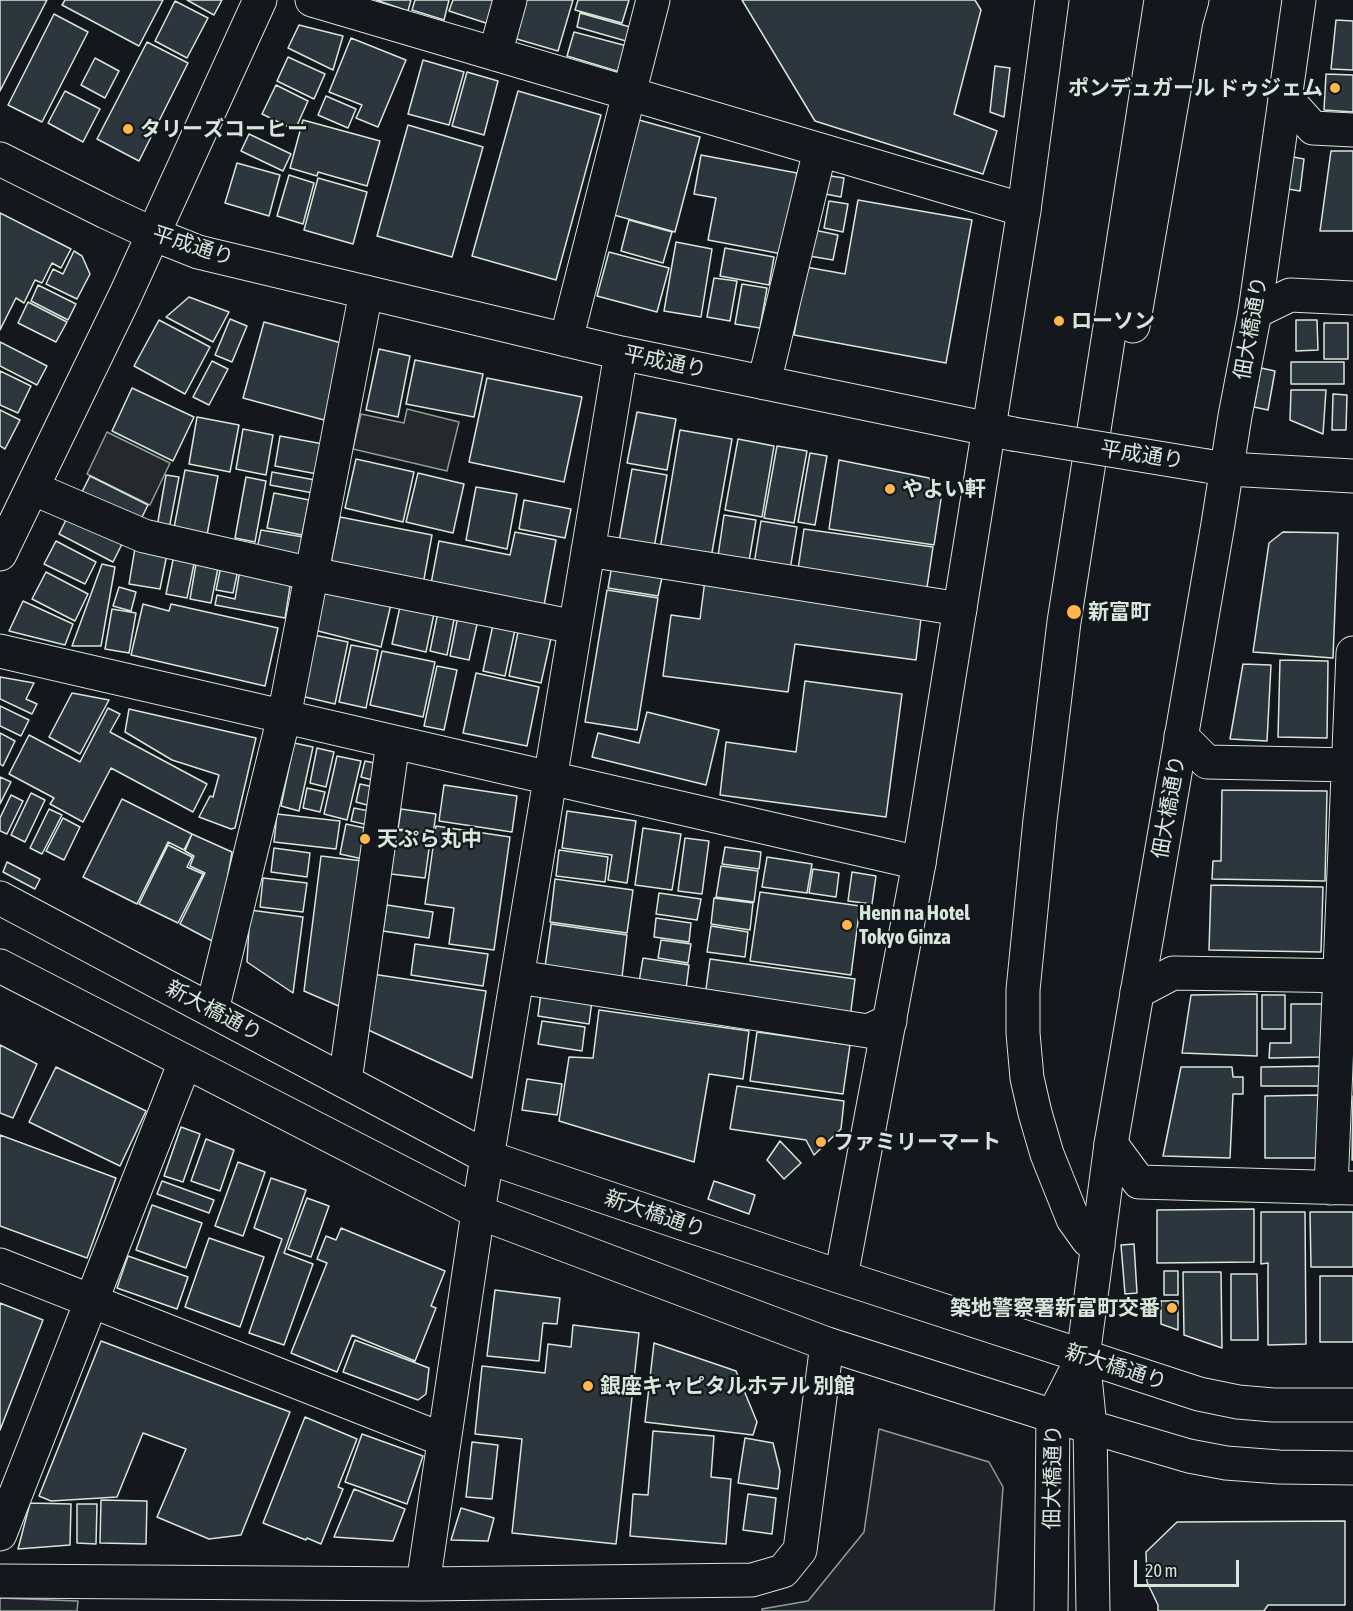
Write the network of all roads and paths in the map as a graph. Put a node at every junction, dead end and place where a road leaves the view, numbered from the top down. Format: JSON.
{"nodes":[{"id":1,"x":260,"y":0,"type":"edge"},
{"id":2,"x":312,"y":0,"type":"edge"},
{"id":3,"x":510,"y":0,"type":"edge"},
{"id":4,"x":653,"y":0,"type":"edge"},
{"id":5,"x":1052,"y":0,"type":"edge"},
{"id":6,"x":1161,"y":0,"type":"edge"},
{"id":7,"x":1192,"y":0,"type":"edge"},
{"id":8,"x":1299,"y":0,"type":"edge"},
{"id":9,"x":495,"y":54,"type":"junction"},
{"id":10,"x":629,"y":94,"type":"junction"},
{"id":11,"x":1286,"y":97,"type":"junction"},
{"id":12,"x":1353,"y":130,"type":"edge"},
{"id":13,"x":820,"y":150,"type":"junction"},
{"id":14,"x":0,"y":159,"type":"edge"},
{"id":15,"x":1024,"y":210,"type":"junction"},
{"id":16,"x":153,"y":234,"type":"junction"},
{"id":17,"x":366,"y":292,"type":"junction"},
{"id":18,"x":1353,"y":298,"type":"edge"},
{"id":19,"x":1255,"y":312,"type":"junction"},
{"id":20,"x":566,"y":340,"type":"junction"},
{"id":21,"x":621,"y":353,"type":"junction"},
{"id":22,"x":764,"y":383,"type":"junction"},
{"id":23,"x":1000,"y":431,"type":"junction"},
{"id":24,"x":1218,"y":467,"type":"junction"},
{"id":25,"x":1353,"y":476,"type":"edge"},
{"id":26,"x":32,"y":489,"type":"junction"},
{"id":27,"x":588,"y":550,"type":"junction"},
{"id":28,"x":0,"y":554,"type":"edge"},
{"id":29,"x":312,"y":574,"type":"junction"},
{"id":30,"x":960,"y":609,"type":"junction"},
{"id":31,"x":576,"y":627,"type":"junction"},
{"id":32,"x":0,"y":651,"type":"edge"},
{"id":33,"x":1353,"y":653,"type":"edge"},
{"id":34,"x":284,"y":717,"type":"junction"},
{"id":35,"x":1181,"y":736,"type":"junction"},
{"id":36,"x":393,"y":742,"type":"junction"},
{"id":37,"x":1351,"y":765,"type":"edge"},
{"id":38,"x":550,"y":778,"type":"junction"},
{"id":39,"x":1040,"y":820,"type":"junction"},
{"id":40,"x":919,"y":863,"type":"junction"},
{"id":41,"x":0,"y":898,"type":"edge"},
{"id":42,"x":0,"y":966,"type":"edge"},
{"id":43,"x":1346,"y":975,"type":"edge"},
{"id":44,"x":518,"y":977,"type":"junction"},
{"id":45,"x":1137,"y":992,"type":"junction"},
{"id":46,"x":212,"y":1010,"type":"junction"},
{"id":47,"x":890,"y":1021,"type":"junction"},
{"id":48,"x":185,"y":1062,"type":"junction"},
{"id":49,"x":345,"y":1081,"type":"junction"},
{"id":50,"x":1111,"y":1144,"type":"junction"},
{"id":51,"x":487,"y":1157,"type":"junction"},
{"id":52,"x":1342,"y":1188,"type":"edge"},
{"id":53,"x":478,"y":1212,"type":"junction"},
{"id":54,"x":1098,"y":1246,"type":"junction"},
{"id":55,"x":0,"y":1265,"type":"edge"},
{"id":56,"x":841,"y":1277,"type":"junction"},
{"id":57,"x":93,"y":1301,"type":"junction"},
{"id":58,"x":827,"y":1344,"type":"junction"},
{"id":59,"x":1083,"y":1357,"type":"junction"},
{"id":60,"x":1353,"y":1405,"type":"edge"},
{"id":61,"x":1053,"y":1416,"type":"junction"},
{"id":62,"x":1090,"y":1426,"type":"junction"},
{"id":63,"x":444,"y":1440,"type":"junction"},
{"id":64,"x":1353,"y":1468,"type":"edge"},
{"id":65,"x":0,"y":1534,"type":"edge"},
{"id":66,"x":0,"y":1581,"type":"edge"},
{"id":67,"x":423,"y":1584,"type":"junction"},
{"id":68,"x":1051,"y":1611,"type":"edge"},
{"id":69,"x":1093,"y":1611,"type":"edge"}],
"edges":[{"from":1,"to":16,"type":"main road"},
{"from":2,"to":9,"type":"main road"},
{"from":3,"to":9,"type":"main road"},
{"from":4,"to":10,"type":"main road"},
{"from":5,"to":15,"type":"main road"},
{"from":6,"to":39,"type":"main road"},
{"from":7,"to":39,"type":"main road"},
{"from":8,"to":11,"type":"main road","name":"佃大橋通り"},
{"from":9,"to":10,"type":"main road"},
{"from":10,"to":13,"type":"main road"},
{"from":10,"to":20,"type":"main road"},
{"from":11,"to":12,"type":"main road"},
{"from":11,"to":19,"type":"main road","name":"佃大橋通り"},
{"from":13,"to":15,"type":"main road"},
{"from":13,"to":22,"type":"main road"},
{"from":14,"to":16,"type":"main road","name":"平成通り"},
{"from":15,"to":23,"type":"main road"},
{"from":16,"to":17,"type":"main road","name":"平成通り"},
{"from":16,"to":26,"type":"main road"},
{"from":17,"to":20,"type":"main road","name":"平成通り"},
{"from":17,"to":29,"type":"main road"},
{"from":18,"to":19,"type":"main road"},
{"from":19,"to":24,"type":"main road","name":"佃大橋通り"},
{"from":20,"to":21,"type":"main road","name":"平成通り"},
{"from":21,"to":22,"type":"main road","name":"平成通り"},
{"from":21,"to":27,"type":"main road"},
{"from":22,"to":23,"type":"main road","name":"平成通り"},
{"from":23,"to":24,"type":"main road","name":"平成通り","bridge":true},
{"from":23,"to":30,"type":"main road"},
{"from":24,"to":25,"type":"main road","name":"平成通り"},
{"from":24,"to":35,"type":"main road","name":"佃大橋通り"},
{"from":26,"to":28,"type":"main road"},
{"from":26,"to":29,"type":"main road"},
{"from":27,"to":30,"type":"main road"},
{"from":27,"to":31,"type":"main road"},
{"from":29,"to":31,"type":"main road"},
{"from":29,"to":34,"type":"main road"},
{"from":30,"to":40,"type":"main road"},
{"from":31,"to":38,"type":"main road"},
{"from":32,"to":34,"type":"main road"},
{"from":33,"to":37,"type":"main road"},
{"from":34,"to":36,"type":"main road"},
{"from":34,"to":46,"type":"main road"},
{"from":35,"to":37,"type":"main road"},
{"from":35,"to":45,"type":"main road","name":"佃大橋通り"},
{"from":36,"to":38,"type":"main road"},
{"from":36,"to":49,"type":"main road"},
{"from":37,"to":43,"type":"main road"},
{"from":38,"to":40,"type":"main road"},
{"from":38,"to":44,"type":"main road"},
{"from":39,"to":54,"type":"main road"},
{"from":40,"to":47,"type":"main road"},
{"from":41,"to":46,"type":"main road","name":"新大橋通り"},
{"from":42,"to":48,"type":"main road"},
{"from":43,"to":45,"type":"main road"},
{"from":43,"to":52,"type":"main road"},
{"from":44,"to":47,"type":"main road"},
{"from":44,"to":51,"type":"main road"},
{"from":45,"to":50,"type":"main road","name":"佃大橋通り"},
{"from":46,"to":49,"type":"main road","name":"新大橋通り"},
{"from":47,"to":56,"type":"main road"},
{"from":48,"to":53,"type":"main road"},
{"from":48,"to":57,"type":"main road"},
{"from":49,"to":51,"type":"main road","name":"新大橋通り"},
{"from":50,"to":52,"type":"main road"},
{"from":50,"to":54,"type":"main road","name":"佃大橋通り"},
{"from":51,"to":53,"type":"main road"},
{"from":51,"to":56,"type":"main road","name":"新大橋通り"},
{"from":53,"to":58,"type":"main road"},
{"from":53,"to":63,"type":"main road"},
{"from":54,"to":59,"type":"main road","name":"佃大橋通り"},
{"from":55,"to":57,"type":"main road"},
{"from":56,"to":59,"type":"main road","name":"新大橋通り"},
{"from":57,"to":63,"type":"main road"},
{"from":57,"to":65,"type":"main road"},
{"from":58,"to":61,"type":"main road"},
{"from":58,"to":67,"type":"main road"},
{"from":59,"to":60,"type":"main road","name":"新大橋通り"},
{"from":59,"to":61,"type":"main road","name":"佃大橋通り"},
{"from":59,"to":62,"type":"main road","name":"佃大橋通り"},
{"from":61,"to":62,"type":"main road"},
{"from":61,"to":68,"type":"main road","name":"佃大橋通り"},
{"from":62,"to":64,"type":"main road"},
{"from":62,"to":69,"type":"main road","name":"佃大橋通り"},
{"from":63,"to":67,"type":"main road"},
{"from":66,"to":67,"type":"main road"}]}
